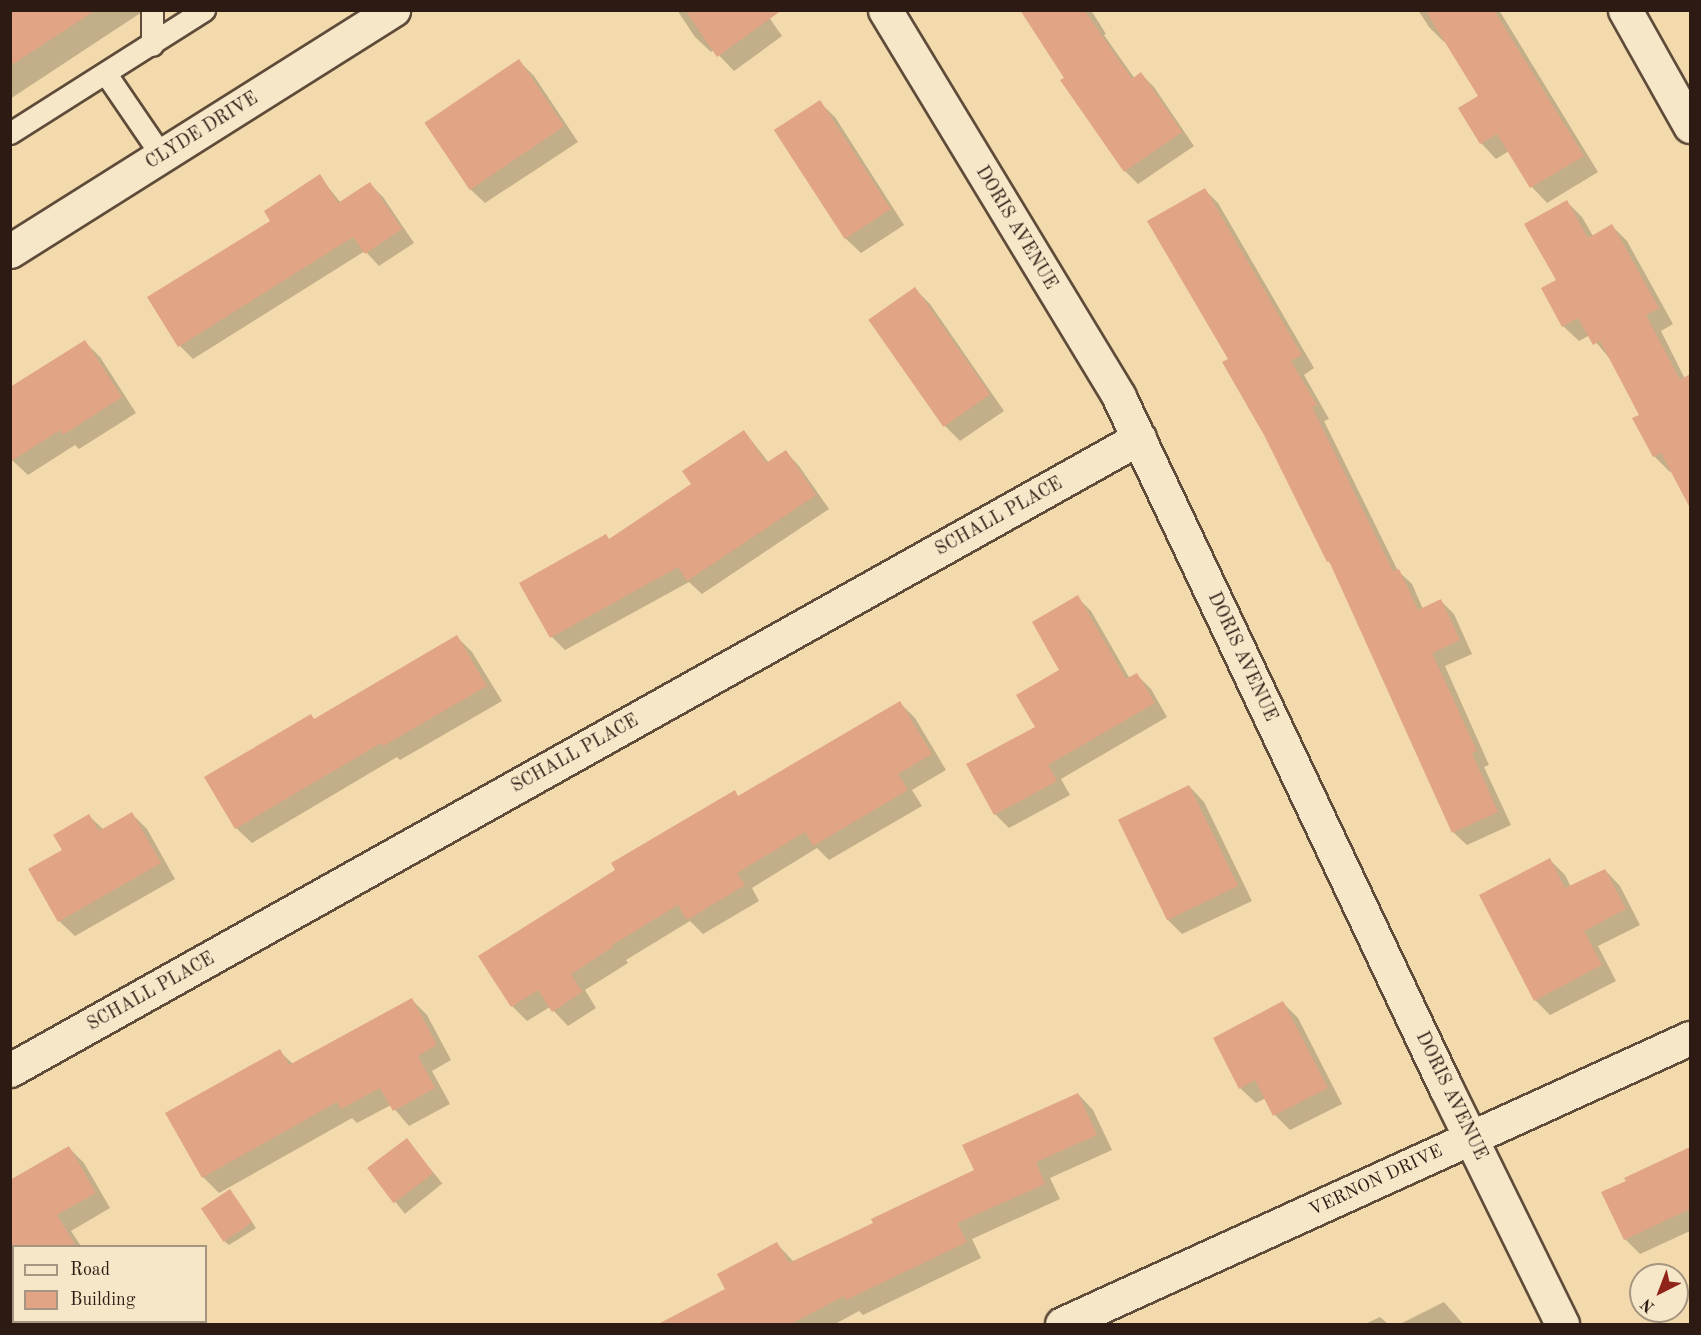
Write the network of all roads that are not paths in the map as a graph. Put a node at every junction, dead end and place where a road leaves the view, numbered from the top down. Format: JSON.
{"nodes":[{"id":1,"x":152,"y":10,"type":"edge"},
{"id":2,"x":204,"y":10,"type":"edge"},
{"id":3,"x":393,"y":10,"type":"edge"},
{"id":4,"x":885,"y":10,"type":"edge"},
{"id":5,"x":1625,"y":10,"type":"edge"},
{"id":6,"x":152,"y":45,"type":"junction"},
{"id":7,"x":106,"y":74,"type":"junction"},
{"id":8,"x":1690,"y":126,"type":"edge"},
{"id":9,"x":10,"y":133,"type":"edge"},
{"id":10,"x":162,"y":156,"type":"junction"},
{"id":11,"x":10,"y":251,"type":"edge"},
{"id":12,"x":1139,"y":438,"type":"junction"},
{"id":13,"x":1690,"y":1038,"type":"edge"},
{"id":14,"x":10,"y":1070,"type":"edge"},
{"id":15,"x":1471,"y":1138,"type":"junction"},
{"id":16,"x":1062,"y":1324,"type":"edge"},
{"id":17,"x":1562,"y":1324,"type":"edge"}],
"edges":[{"from":1,"to":6,"type":"lane"},
{"from":2,"to":6,"type":"lane"},
{"from":3,"to":10,"type":"street","name":"CLYDE DRIVE"},
{"from":4,"to":12,"type":"street","name":"DORIS AVENUE"},
{"from":5,"to":8,"type":"street"},
{"from":6,"to":7,"type":"lane"},
{"from":7,"to":9,"type":"lane"},
{"from":7,"to":10,"type":"lane"},
{"from":10,"to":11,"type":"street","name":"CLYDE DRIVE"},
{"from":12,"to":14,"type":"street","name":"SCHALL PLACE"},
{"from":12,"to":15,"type":"street","name":"DORIS AVENUE"},
{"from":13,"to":15,"type":"street","name":"VERNON DRIVE"},
{"from":15,"to":16,"type":"street","name":"VERNON DRIVE"},
{"from":15,"to":17,"type":"street","name":"DORIS AVENUE"}]}
